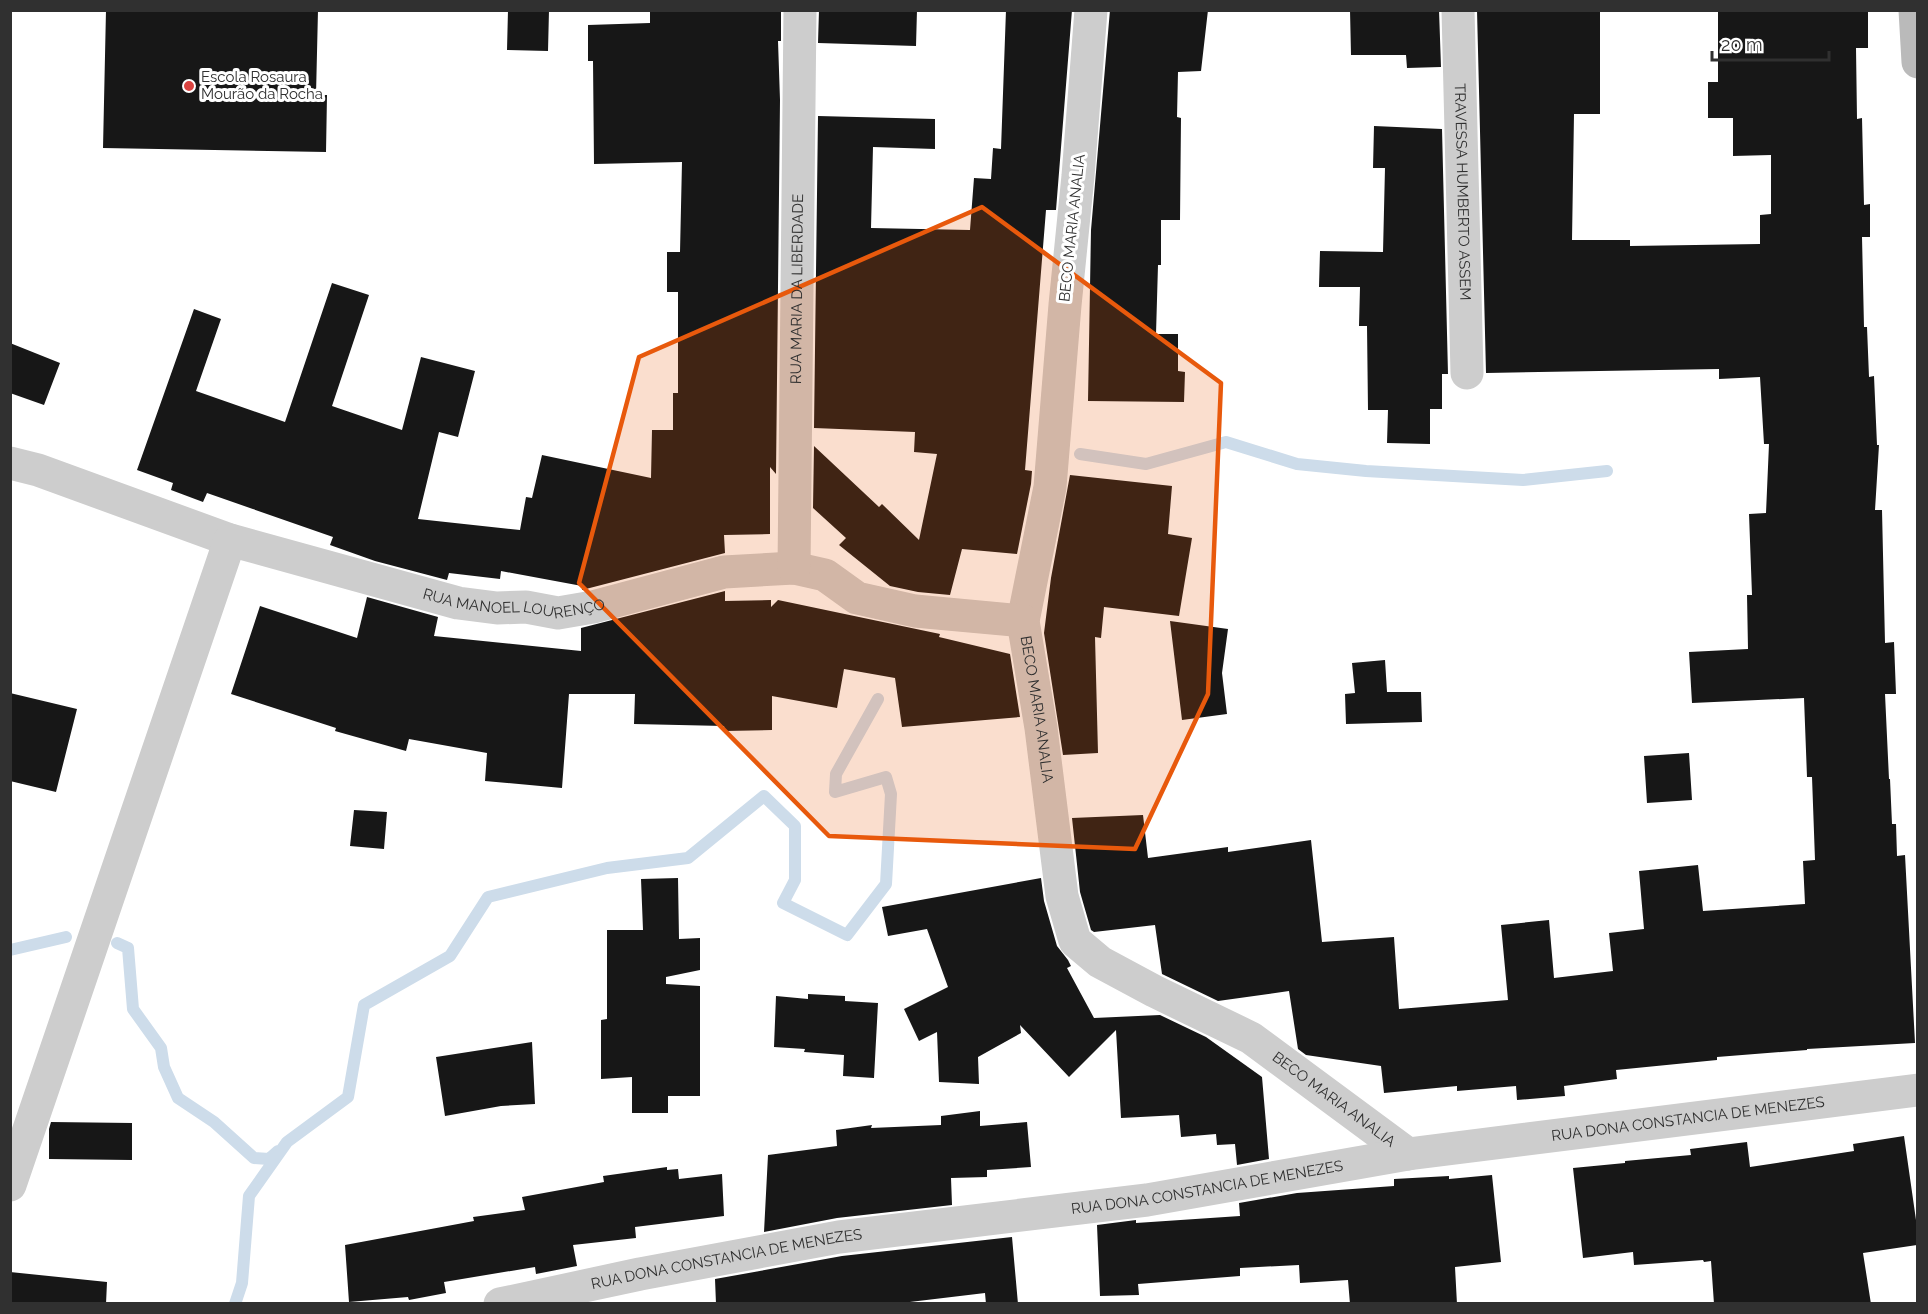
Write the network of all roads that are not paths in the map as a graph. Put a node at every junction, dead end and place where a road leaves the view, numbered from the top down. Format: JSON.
{"nodes":[{"id":1,"x":800,"y":10,"type":"edge"},
{"id":2,"x":1091,"y":10,"type":"edge"},
{"id":3,"x":1458,"y":10,"type":"edge"},
{"id":4,"x":1915,"y":10,"type":"edge"},
{"id":5,"x":1917,"y":62,"type":"edge"},
{"id":6,"x":1467,"y":373,"type":"dead end"},
{"id":7,"x":10,"y":463,"type":"edge"},
{"id":8,"x":230,"y":540,"type":"junction"},
{"id":9,"x":794,"y":568,"type":"junction"},
{"id":10,"x":1023,"y":621,"type":"junction"},
{"id":11,"x":1917,"y":1090,"type":"edge"},
{"id":12,"x":1408,"y":1154,"type":"junction"},
{"id":13,"x":10,"y":1185,"type":"edge"},
{"id":14,"x":501,"y":1304,"type":"edge"}],
"edges":[{"from":1,"to":9,"type":"street","name":"RUA MARIA DA LIBERDADE"},
{"from":2,"to":10,"type":"street","name":"BECO MARIA ANALIA"},
{"from":3,"to":6,"type":"street","name":"TRAVESSA HUMBERTO ASSEM"},
{"from":4,"to":5,"type":"street"},
{"from":7,"to":8,"type":"street","name":"RUA MANOEL LOURENÇO"},
{"from":8,"to":9,"type":"street","name":"RUA MANOEL LOURENÇO"},
{"from":8,"to":13,"type":"street"},
{"from":9,"to":10,"type":"street","name":"RUA MANOEL LOURENÇO"},
{"from":10,"to":12,"type":"street","name":"BECO MARIA ANALIA"},
{"from":11,"to":12,"type":"street","name":"RUA DONA CONSTANCIA DE MENEZES"},
{"from":12,"to":14,"type":"street","name":"RUA DONA CONSTANCIA DE MENEZES"}]}
